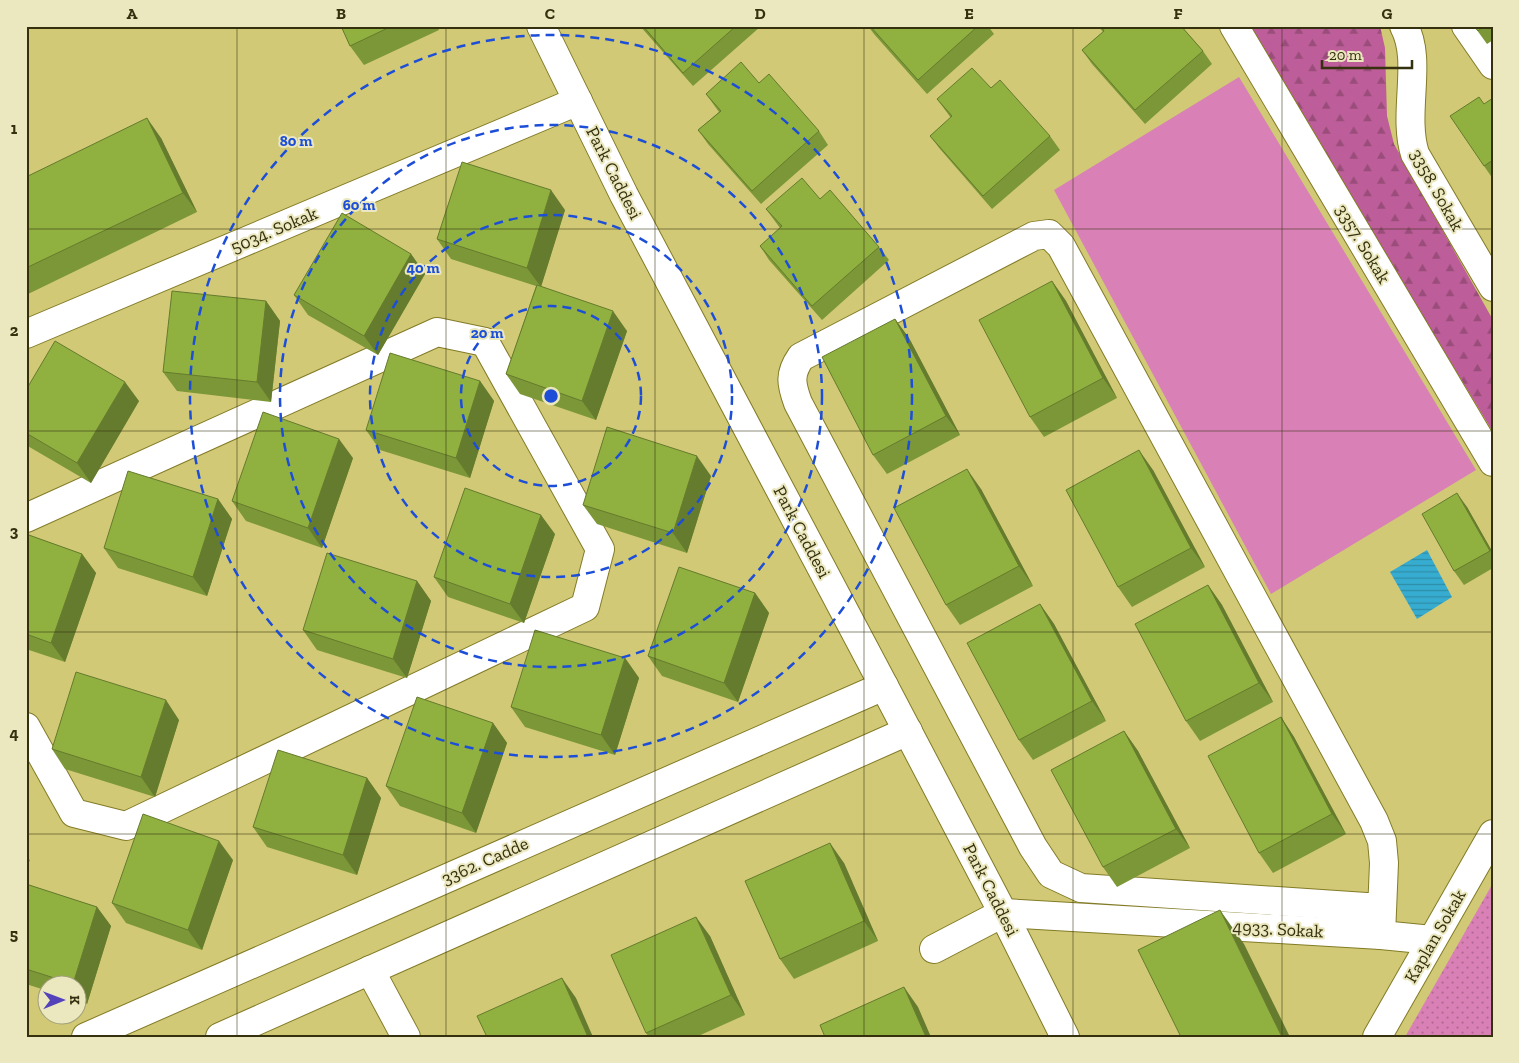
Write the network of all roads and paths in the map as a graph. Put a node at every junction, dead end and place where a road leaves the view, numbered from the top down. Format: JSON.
{"nodes":[{"id":1,"x":541,"y":26,"type":"edge"},
{"id":2,"x":1234,"y":26,"type":"edge"},
{"id":3,"x":1404,"y":26,"type":"edge"},
{"id":4,"x":1466,"y":26,"type":"edge"},
{"id":5,"x":1493,"y":65,"type":"edge"},
{"id":6,"x":578,"y":102,"type":"junction"},
{"id":7,"x":1493,"y":287,"type":"edge"},
{"id":8,"x":26,"y":334,"type":"edge"},
{"id":9,"x":1493,"y":462,"type":"edge"},
{"id":10,"x":26,"y":518,"type":"edge"},
{"id":11,"x":884,"y":686,"type":"junction"},
{"id":12,"x":26,"y":727,"type":"edge"},
{"id":13,"x":908,"y":731,"type":"junction"},
{"id":14,"x":1493,"y":834,"type":"edge"},
{"id":15,"x":1381,"y":908,"type":"junction"},
{"id":16,"x":1003,"y":913,"type":"junction"},
{"id":17,"x":1381,"y":935,"type":"junction"},
{"id":18,"x":1432,"y":940,"type":"junction"},
{"id":19,"x":934,"y":949,"type":"dead end"},
{"id":20,"x":370,"y":970,"type":"junction"},
{"id":21,"x":86,"y":1037,"type":"edge"},
{"id":22,"x":220,"y":1037,"type":"edge"},
{"id":23,"x":406,"y":1037,"type":"edge"},
{"id":24,"x":1065,"y":1037,"type":"edge"},
{"id":25,"x":1377,"y":1037,"type":"edge"}],
"edges":[{"from":1,"to":6,"type":"street","name":"Park Caddesi"},
{"from":2,"to":9,"type":"street","name":"3357. Sokak"},
{"from":3,"to":7,"type":"street","name":"3358. Sokak"},
{"from":4,"to":5,"type":"street"},
{"from":6,"to":8,"type":"street","name":"5034. Sokak"},
{"from":6,"to":11,"type":"street","name":"Park Caddesi"},
{"from":10,"to":12,"type":"street"},
{"from":11,"to":13,"type":"street","name":"Park Caddesi"},
{"from":11,"to":21,"type":"street","name":"3362. Cadde"},
{"from":13,"to":16,"type":"street","name":"Park Caddesi"},
{"from":13,"to":20,"type":"street"},
{"from":14,"to":18,"type":"street","name":"Kaplan Sokak"},
{"from":15,"to":15,"type":"street"},
{"from":15,"to":17,"type":"street"},
{"from":16,"to":17,"type":"street","name":"4933. Sokak"},
{"from":16,"to":19,"type":"street"},
{"from":16,"to":24,"type":"street","name":"Park Caddesi"},
{"from":17,"to":18,"type":"street","name":"4933. Sokak"},
{"from":18,"to":25,"type":"street","name":"Kaplan Sokak"},
{"from":20,"to":22,"type":"street"},
{"from":20,"to":23,"type":"street"}]}
